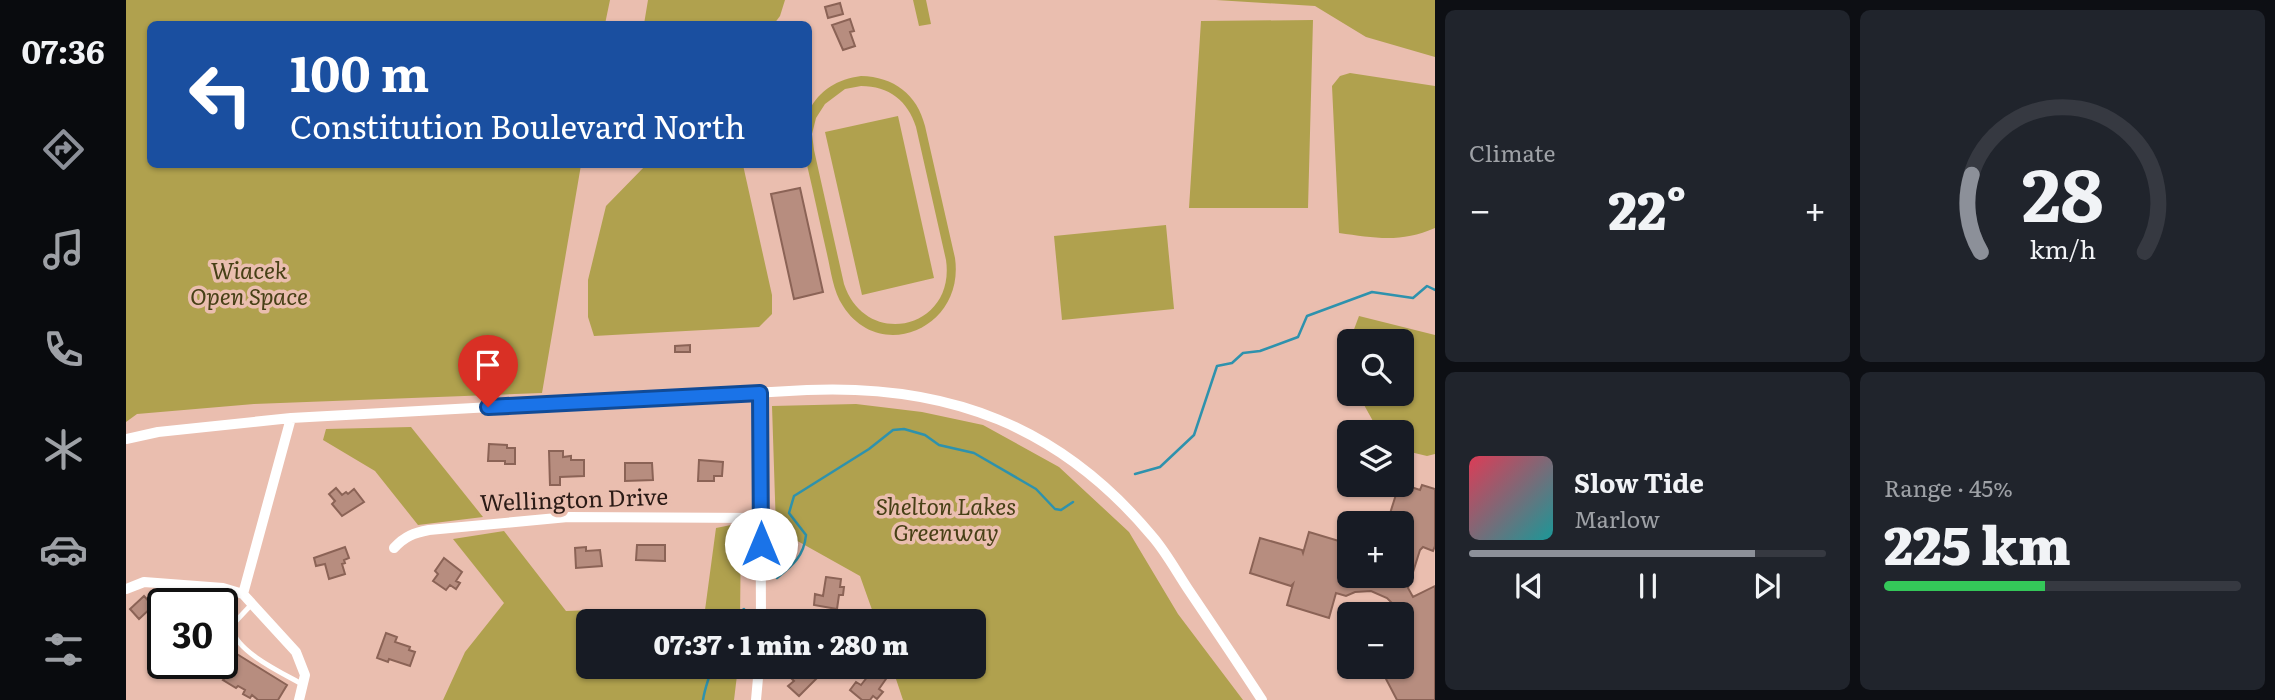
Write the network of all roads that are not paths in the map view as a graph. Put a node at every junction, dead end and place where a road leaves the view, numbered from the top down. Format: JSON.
{"nodes":[{"id":1,"x":760,"y":393,"type":"junction"},
{"id":2,"x":290,"y":418,"type":"junction"},
{"id":3,"x":126,"y":439,"type":"edge"},
{"id":4,"x":761,"y":518,"type":"junction"},
{"id":5,"x":394,"y":548,"type":"dead end"},
{"id":6,"x":126,"y":589,"type":"edge"},
{"id":7,"x":243,"y":594,"type":"junction"},
{"id":8,"x":251,"y":605,"type":"junction"},
{"id":9,"x":761,"y":609,"type":"edge"},
{"id":10,"x":758,"y":679,"type":"edge"},
{"id":11,"x":303,"y":685,"type":"junction"},
{"id":12,"x":299,"y":700,"type":"edge"},
{"id":13,"x":756,"y":700,"type":"edge"},
{"id":14,"x":1262,"y":700,"type":"edge"}],
"edges":[{"from":1,"to":2,"type":"street"},
{"from":1,"to":4,"type":"street"},
{"from":1,"to":14,"type":"street"},
{"from":2,"to":3,"type":"street"},
{"from":2,"to":7,"type":"street"},
{"from":4,"to":5,"type":"street","name":"Wellington Drive"},
{"from":4,"to":9,"type":"street"},
{"from":6,"to":7,"type":"street"},
{"from":7,"to":8,"type":"street"},
{"from":8,"to":11,"type":"street"},
{"from":8,"to":11,"type":"lane"},
{"from":10,"to":13,"type":"street"},
{"from":11,"to":12,"type":"street"}]}
